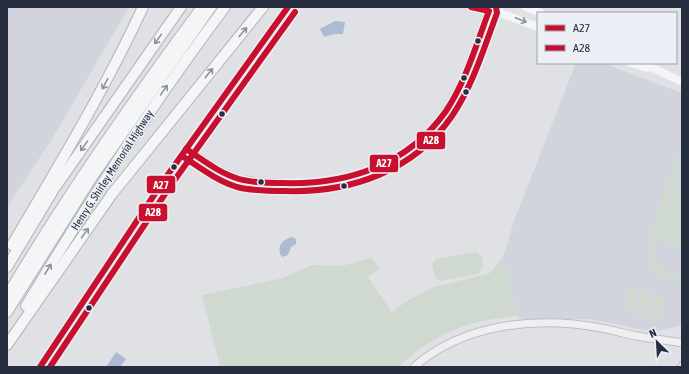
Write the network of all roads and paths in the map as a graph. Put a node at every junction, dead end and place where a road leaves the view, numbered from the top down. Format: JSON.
{"nodes":[{"id":1,"x":143,"y":7,"type":"edge"},
{"id":2,"x":151,"y":7,"type":"edge"},
{"id":3,"x":181,"y":7,"type":"edge"},
{"id":4,"x":202,"y":7,"type":"edge"},
{"id":5,"x":211,"y":7,"type":"edge"},
{"id":6,"x":225,"y":7,"type":"edge"},
{"id":7,"x":263,"y":7,"type":"edge"},
{"id":8,"x":288,"y":7,"type":"edge"},
{"id":9,"x":471,"y":7,"type":"edge"},
{"id":10,"x":526,"y":7,"type":"edge"},
{"id":11,"x":486,"y":9,"type":"edge"},
{"id":12,"x":538,"y":12,"type":"edge"},
{"id":13,"x":537,"y":26,"type":"edge"},
{"id":14,"x":123,"y":49,"type":"junction"},
{"id":15,"x":634,"y":64,"type":"edge"},
{"id":16,"x":645,"y":64,"type":"edge"},
{"id":17,"x":654,"y":70,"type":"junction"},
{"id":18,"x":682,"y":82,"type":"edge"},
{"id":19,"x":186,"y":149,"type":"junction"},
{"id":20,"x":7,"y":255,"type":"edge"},
{"id":21,"x":7,"y":267,"type":"edge"},
{"id":22,"x":7,"y":296,"type":"edge"},
{"id":23,"x":7,"y":312,"type":"edge"},
{"id":24,"x":7,"y":339,"type":"edge"},
{"id":25,"x":682,"y":339,"type":"edge"},
{"id":26,"x":665,"y":340,"type":"junction"},
{"id":27,"x":682,"y":343,"type":"edge"},
{"id":28,"x":7,"y":345,"type":"edge"},
{"id":29,"x":40,"y":367,"type":"edge"},
{"id":30,"x":414,"y":367,"type":"edge"}],
"edges":[{"from":1,"to":14,"type":"highway"},
{"from":2,"to":14,"type":"highway"},
{"from":3,"to":21,"type":"highway","one_way":true},
{"from":4,"to":22,"type":"highway"},
{"from":5,"to":23,"type":"highway"},
{"from":24,"to":6,"type":"highway","name":"Henry G. Shirley Memorial Highway","one_way":true},
{"from":28,"to":7,"type":"highway","one_way":true},
{"from":8,"to":19,"type":"main road"},
{"from":9,"to":11,"type":"main road"},
{"from":10,"to":12,"type":"main road"},
{"from":11,"to":13,"type":"main road","one_way":true},
{"from":11,"to":19,"type":"street"},
{"from":14,"to":20,"type":"highway","one_way":true},
{"from":15,"to":17,"type":"main road"},
{"from":16,"to":17,"type":"main road"},
{"from":17,"to":18,"type":"main road"},
{"from":19,"to":29,"type":"main road"},
{"from":25,"to":26,"type":"street"},
{"from":26,"to":27,"type":"street"},
{"from":26,"to":30,"type":"street"}]}
